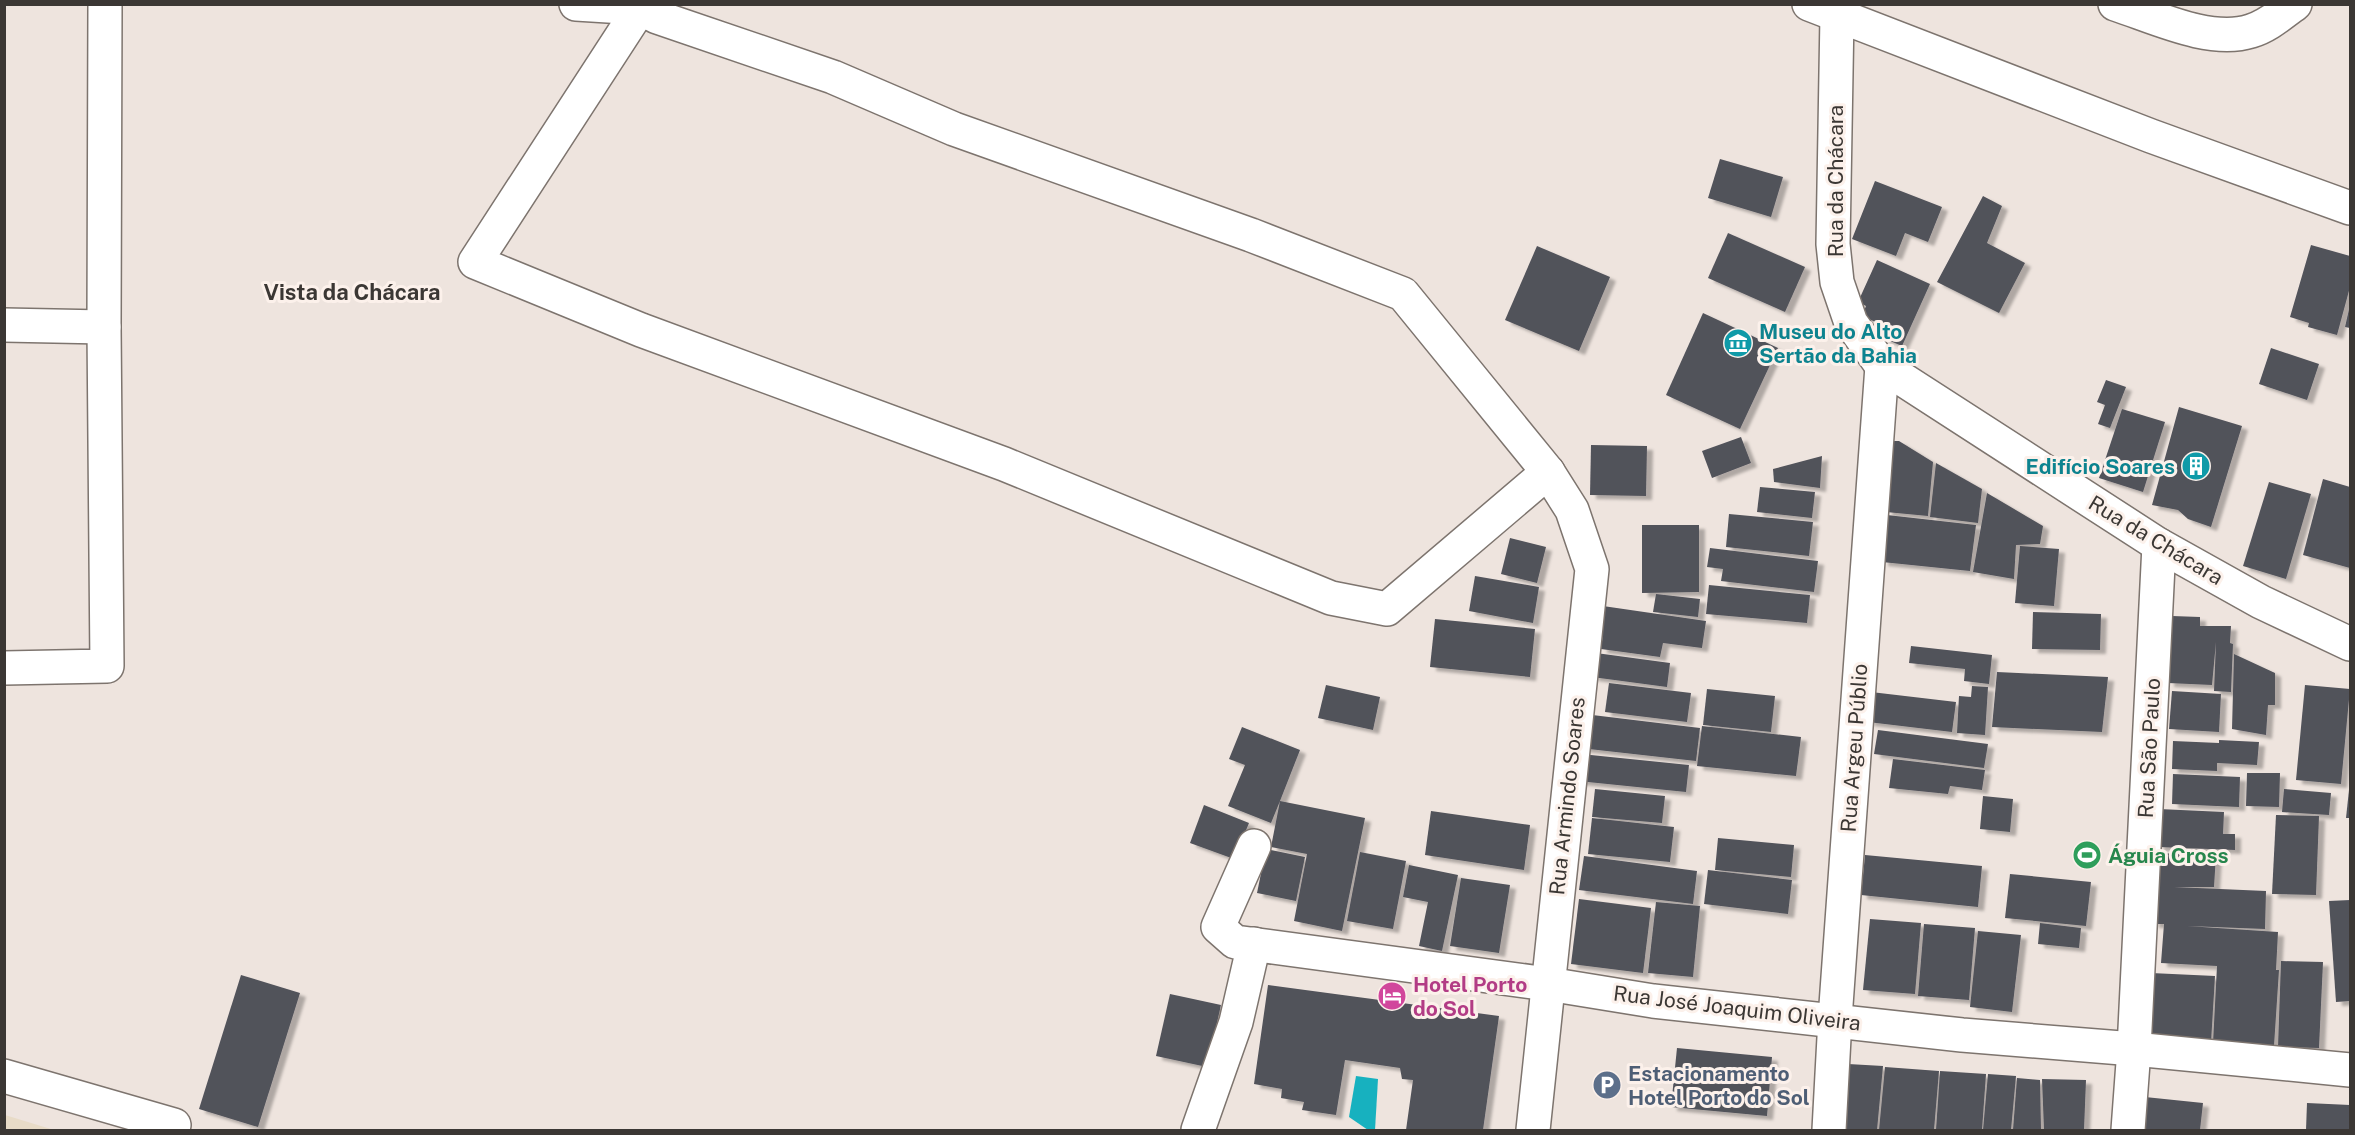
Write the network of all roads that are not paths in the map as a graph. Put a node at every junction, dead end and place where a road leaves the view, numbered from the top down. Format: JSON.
{"nodes":[{"id":1,"x":105,"y":4,"type":"edge"},
{"id":2,"x":576,"y":4,"type":"edge"},
{"id":3,"x":2115,"y":4,"type":"edge"},
{"id":4,"x":2295,"y":4,"type":"edge"},
{"id":5,"x":1822,"y":7,"type":"edge"},
{"id":6,"x":640,"y":8,"type":"junction"},
{"id":7,"x":2350,"y":208,"type":"edge"},
{"id":8,"x":4,"y":325,"type":"edge"},
{"id":9,"x":104,"y":327,"type":"junction"},
{"id":10,"x":1882,"y":366,"type":"junction"},
{"id":11,"x":1548,"y":472,"type":"junction"},
{"id":12,"x":2159,"y":545,"type":"junction"},
{"id":13,"x":2344,"y":637,"type":"edge"},
{"id":14,"x":4,"y":668,"type":"edge"},
{"id":15,"x":1254,"y":846,"type":"dead end"},
{"id":16,"x":1254,"y":944,"type":"junction"},
{"id":17,"x":1548,"y":984,"type":"junction"},
{"id":18,"x":1835,"y":1019,"type":"junction"},
{"id":19,"x":2134,"y":1048,"type":"junction"},
{"id":20,"x":2350,"y":1070,"type":"edge"},
{"id":21,"x":4,"y":1076,"type":"edge"},
{"id":22,"x":174,"y":1125,"type":"dead end"},
{"id":23,"x":1198,"y":1131,"type":"edge"},
{"id":24,"x":1533,"y":1131,"type":"edge"},
{"id":25,"x":1829,"y":1131,"type":"edge"},
{"id":26,"x":2128,"y":1131,"type":"edge"}],
"edges":[{"from":1,"to":9,"type":"street"},
{"from":2,"to":6,"type":"street"},
{"from":3,"to":4,"type":"street"},
{"from":5,"to":7,"type":"street"},
{"from":5,"to":10,"type":"street","name":"Rua da Chácara"},
{"from":6,"to":11,"type":"street","name":"Rua Armindo Soares"},
{"from":6,"to":11,"type":"street"},
{"from":8,"to":9,"type":"street"},
{"from":9,"to":14,"type":"street"},
{"from":10,"to":12,"type":"street","name":"Rua da Chácara"},
{"from":10,"to":18,"type":"street","name":"Rua Argeu Públio"},
{"from":11,"to":17,"type":"street","name":"Rua Armindo Soares"},
{"from":12,"to":13,"type":"street","name":"Rua da Chácara"},
{"from":12,"to":19,"type":"street","name":"Rua São Paulo"},
{"from":15,"to":16,"type":"street","name":"Rua José Joaquim Oliveira"},
{"from":16,"to":17,"type":"street","name":"Rua José Joaquim Oliveira"},
{"from":16,"to":23,"type":"street"},
{"from":17,"to":18,"type":"street","name":"Rua José Joaquim Oliveira"},
{"from":17,"to":24,"type":"street","name":"Rua Armindo Soares"},
{"from":18,"to":19,"type":"street","name":"Rua José Joaquim Oliveira"},
{"from":18,"to":25,"type":"street","name":"Rua Argeu Públio"},
{"from":19,"to":20,"type":"street","name":"Rua José Joaquim Oliveira"},
{"from":19,"to":26,"type":"street","name":"Rua São Paulo"},
{"from":21,"to":22,"type":"street"}]}
